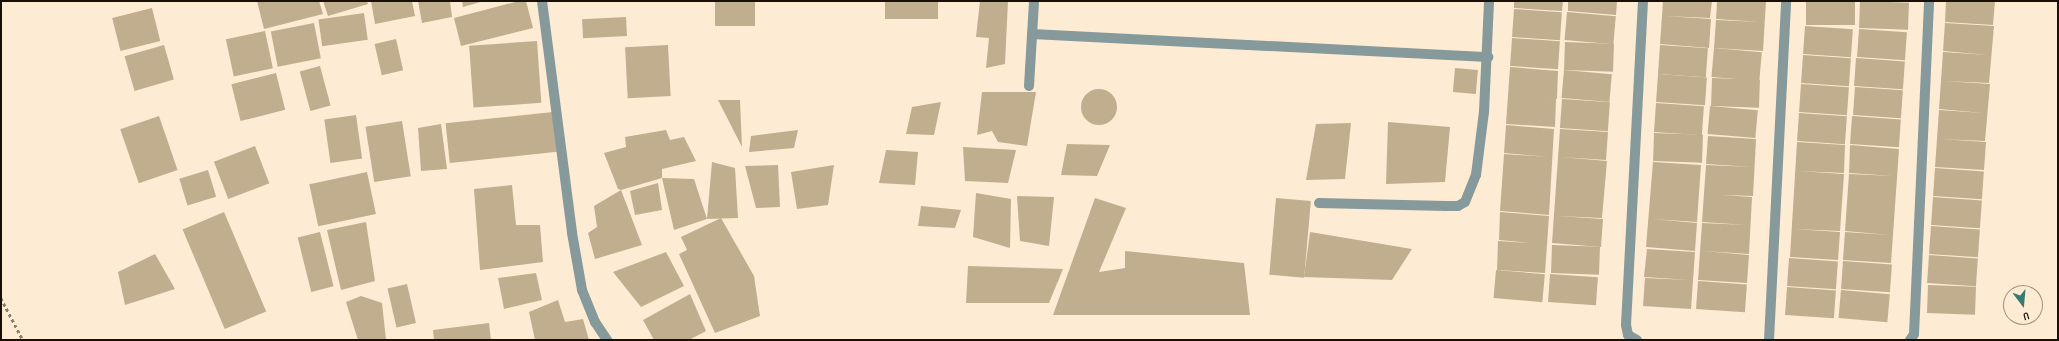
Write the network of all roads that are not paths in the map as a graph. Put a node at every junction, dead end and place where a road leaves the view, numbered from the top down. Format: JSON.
{"nodes":[{"id":1,"x":542,"y":1,"type":"edge"},
{"id":2,"x":1034,"y":1,"type":"edge"},
{"id":3,"x":1489,"y":1,"type":"edge"},
{"id":4,"x":1643,"y":1,"type":"edge"},
{"id":5,"x":1786,"y":1,"type":"edge"},
{"id":6,"x":1929,"y":1,"type":"edge"},
{"id":7,"x":1032,"y":34,"type":"junction"},
{"id":8,"x":1488,"y":57,"type":"junction"},
{"id":9,"x":1029,"y":86,"type":"dead end"},
{"id":10,"x":1319,"y":204,"type":"dead end"},
{"id":11,"x":608,"y":340,"type":"edge"},
{"id":12,"x":1637,"y":340,"type":"edge"},
{"id":13,"x":1769,"y":340,"type":"edge"},
{"id":14,"x":1910,"y":340,"type":"edge"}],
"edges":[{"from":1,"to":11,"type":"street"},
{"from":2,"to":7,"type":"street"},
{"from":3,"to":8,"type":"street"},
{"from":4,"to":12,"type":"street"},
{"from":5,"to":13,"type":"street"},
{"from":6,"to":14,"type":"street"},
{"from":7,"to":8,"type":"street"},
{"from":7,"to":9,"type":"street"},
{"from":8,"to":10,"type":"street"}]}
